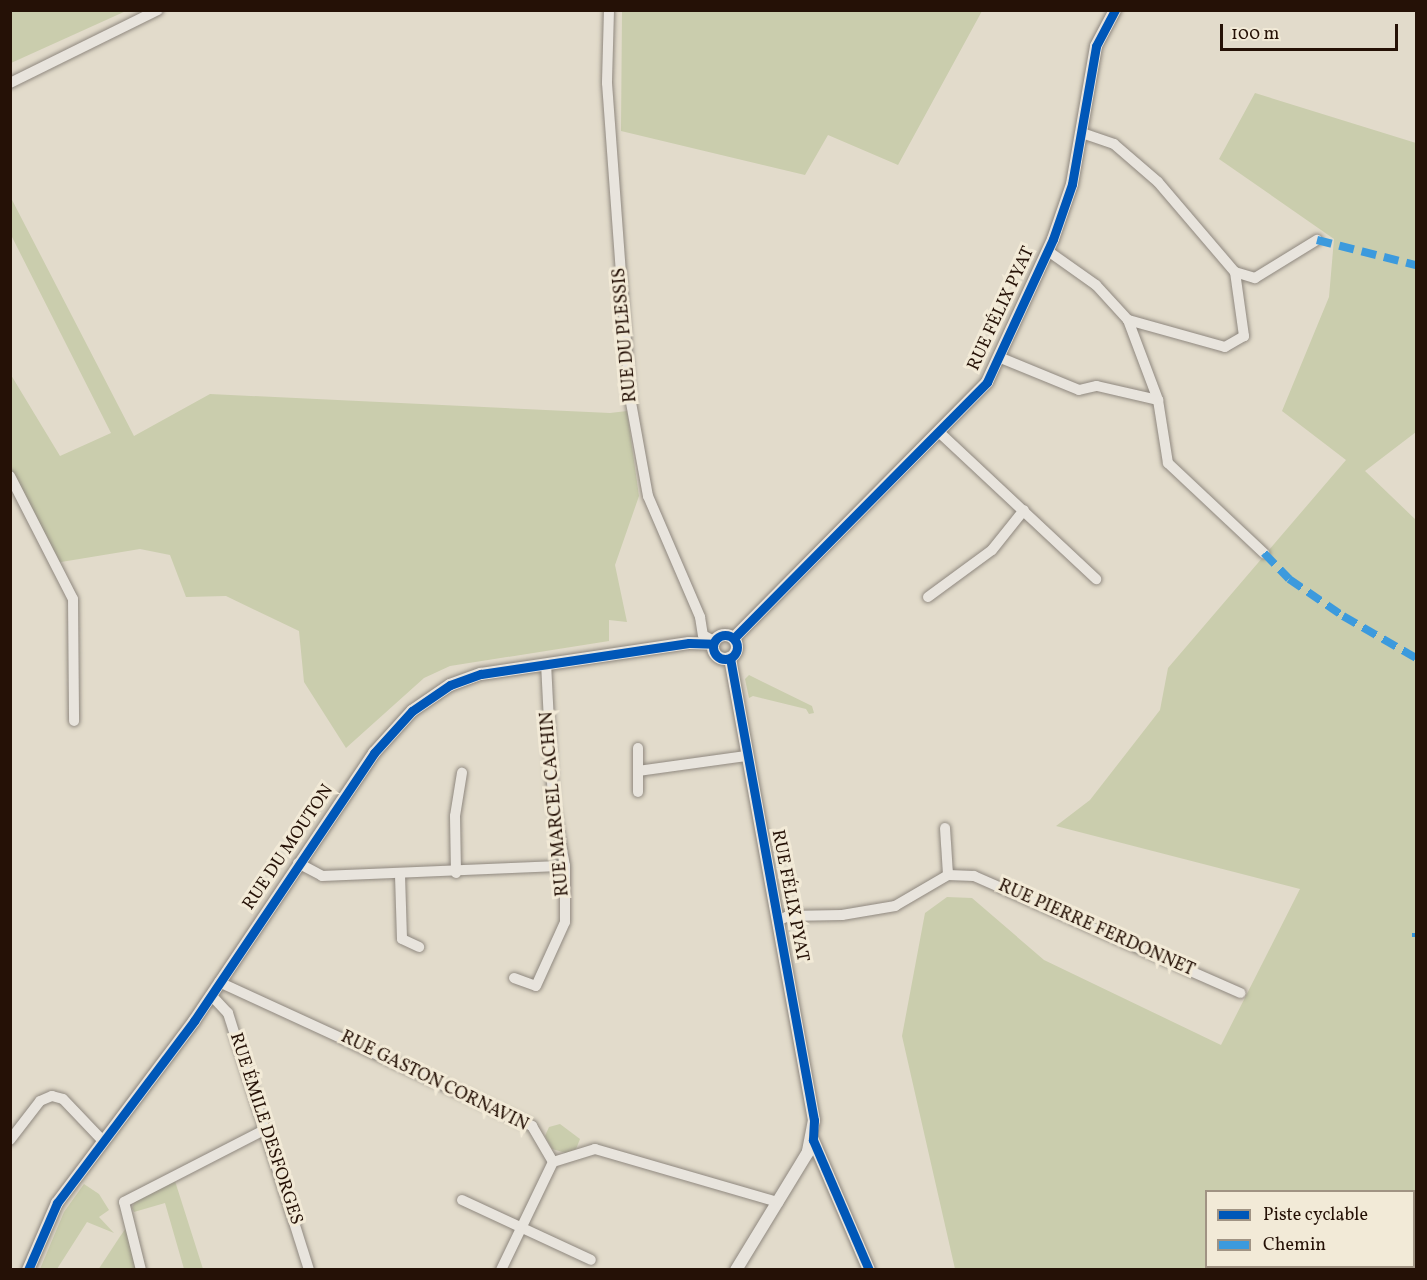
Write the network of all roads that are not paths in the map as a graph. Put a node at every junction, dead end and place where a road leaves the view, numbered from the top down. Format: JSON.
{"nodes":[{"id":1,"x":158,"y":10,"type":"edge"},
{"id":2,"x":609,"y":10,"type":"edge"},
{"id":3,"x":1115,"y":10,"type":"edge"},
{"id":4,"x":10,"y":82,"type":"edge"},
{"id":5,"x":1082,"y":133,"type":"junction"},
{"id":6,"x":1317,"y":240,"type":"dead end"},
{"id":7,"x":1048,"y":250,"type":"junction"},
{"id":8,"x":1235,"y":272,"type":"junction"},
{"id":9,"x":1128,"y":320,"type":"junction"},
{"id":10,"x":1001,"y":358,"type":"junction"},
{"id":11,"x":1158,"y":400,"type":"junction"},
{"id":12,"x":940,"y":433,"type":"junction"},
{"id":13,"x":10,"y":476,"type":"edge"},
{"id":14,"x":1024,"y":510,"type":"junction"},
{"id":15,"x":1264,"y":553,"type":"dead end"},
{"id":16,"x":1096,"y":579,"type":"dead end"},
{"id":17,"x":928,"y":597,"type":"dead end"},
{"id":18,"x":734,"y":638,"type":"junction"},
{"id":19,"x":714,"y":642,"type":"junction"},
{"id":20,"x":730,"y":658,"type":"junction"},
{"id":21,"x":546,"y":664,"type":"junction"},
{"id":22,"x":74,"y":721,"type":"dead end"},
{"id":23,"x":638,"y":748,"type":"dead end"},
{"id":24,"x":746,"y":756,"type":"junction"},
{"id":25,"x":638,"y":771,"type":"junction"},
{"id":26,"x":462,"y":773,"type":"dead end"},
{"id":27,"x":638,"y":792,"type":"dead end"},
{"id":28,"x":945,"y":828,"type":"dead end"},
{"id":29,"x":298,"y":863,"type":"junction"},
{"id":30,"x":565,"y":866,"type":"junction"},
{"id":31,"x":456,"y":873,"type":"junction"},
{"id":32,"x":948,"y":874,"type":"junction"},
{"id":33,"x":400,"y":875,"type":"junction"},
{"id":34,"x":777,"y":921,"type":"junction"},
{"id":35,"x":418,"y":947,"type":"dead end"},
{"id":36,"x":514,"y":978,"type":"dead end"},
{"id":37,"x":219,"y":982,"type":"junction"},
{"id":38,"x":1240,"y":993,"type":"dead end"},
{"id":39,"x":211,"y":995,"type":"junction"},
{"id":40,"x":266,"y":1129,"type":"junction"},
{"id":41,"x":10,"y":1140,"type":"edge"},
{"id":42,"x":813,"y":1140,"type":"junction"},
{"id":43,"x":103,"y":1141,"type":"junction"},
{"id":44,"x":553,"y":1162,"type":"junction"},
{"id":45,"x":462,"y":1200,"type":"dead end"},
{"id":46,"x":778,"y":1202,"type":"junction"},
{"id":47,"x":521,"y":1227,"type":"junction"},
{"id":48,"x":591,"y":1260,"type":"dead end"},
{"id":49,"x":28,"y":1269,"type":"edge"},
{"id":50,"x":141,"y":1269,"type":"edge"},
{"id":51,"x":309,"y":1269,"type":"edge"},
{"id":52,"x":501,"y":1269,"type":"edge"},
{"id":53,"x":736,"y":1269,"type":"edge"},
{"id":54,"x":869,"y":1269,"type":"edge"}],
"edges":[{"from":1,"to":4,"type":"street"},
{"from":2,"to":19,"type":"street","name":"RUE DU PLESSIS"},
{"from":3,"to":5,"type":"street","name":"RUE FÉLIX PYAT"},
{"from":5,"to":7,"type":"street","name":"RUE FÉLIX PYAT"},
{"from":5,"to":8,"type":"street"},
{"from":6,"to":8,"type":"street"},
{"from":7,"to":9,"type":"street"},
{"from":7,"to":10,"type":"street","name":"RUE FÉLIX PYAT"},
{"from":8,"to":9,"type":"street"},
{"from":9,"to":11,"type":"street"},
{"from":10,"to":11,"type":"street"},
{"from":10,"to":12,"type":"street","name":"RUE FÉLIX PYAT"},
{"from":11,"to":15,"type":"street"},
{"from":12,"to":14,"type":"street"},
{"from":12,"to":18,"type":"street","name":"RUE FÉLIX PYAT"},
{"from":13,"to":22,"type":"street"},
{"from":14,"to":16,"type":"street"},
{"from":14,"to":17,"type":"street"},
{"from":18,"to":19,"type":"street"},
{"from":18,"to":20,"type":"street"},
{"from":19,"to":20,"type":"street"},
{"from":19,"to":21,"type":"street","name":"RUE DU MOUTON"},
{"from":20,"to":24,"type":"street","name":"RUE FÉLIX PYAT"},
{"from":21,"to":29,"type":"street","name":"RUE DU MOUTON"},
{"from":21,"to":30,"type":"street","name":"RUE MARCEL CACHIN"},
{"from":23,"to":25,"type":"street"},
{"from":24,"to":25,"type":"street"},
{"from":24,"to":34,"type":"street","name":"RUE FÉLIX PYAT"},
{"from":25,"to":27,"type":"street"},
{"from":26,"to":31,"type":"street"},
{"from":28,"to":32,"type":"street"},
{"from":29,"to":33,"type":"street"},
{"from":29,"to":37,"type":"street","name":"RUE DU MOUTON"},
{"from":30,"to":31,"type":"street"},
{"from":30,"to":36,"type":"street","name":"RUE MARCEL CACHIN"},
{"from":31,"to":33,"type":"street"},
{"from":32,"to":34,"type":"street"},
{"from":32,"to":38,"type":"street","name":"RUE PIERRE FERDONNET"},
{"from":33,"to":35,"type":"street"},
{"from":34,"to":42,"type":"street","name":"RUE FÉLIX PYAT"},
{"from":37,"to":39,"type":"street","name":"RUE DU MOUTON"},
{"from":37,"to":44,"type":"street","name":"RUE GASTON CORNAVIN"},
{"from":39,"to":40,"type":"street","name":"RUE ÉMILE DESFORGES"},
{"from":39,"to":43,"type":"street","name":"RUE DU MOUTON"},
{"from":40,"to":50,"type":"street"},
{"from":40,"to":51,"type":"street","name":"RUE ÉMILE DESFORGES"},
{"from":41,"to":43,"type":"street"},
{"from":42,"to":46,"type":"street"},
{"from":42,"to":54,"type":"street"},
{"from":43,"to":49,"type":"street","name":"RUE DU MOUTON"},
{"from":44,"to":46,"type":"street"},
{"from":44,"to":47,"type":"street"},
{"from":45,"to":47,"type":"street"},
{"from":46,"to":53,"type":"street"},
{"from":47,"to":48,"type":"street"},
{"from":47,"to":52,"type":"street"}]}
